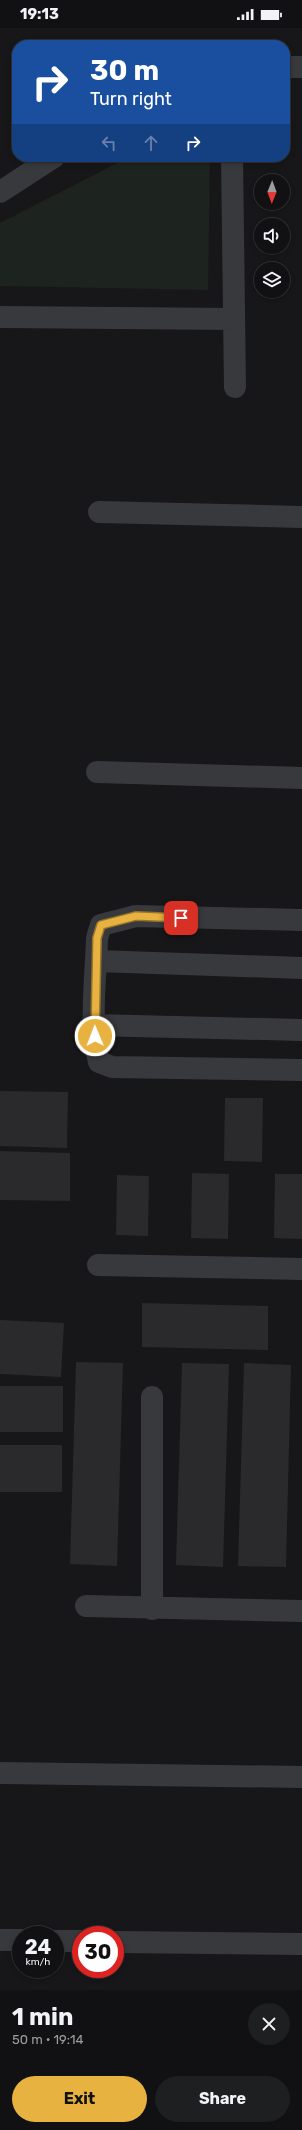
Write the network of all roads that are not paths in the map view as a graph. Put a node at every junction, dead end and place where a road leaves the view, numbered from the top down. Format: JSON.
{"nodes":[{"id":1,"x":290,"y":67,"type":"edge"},
{"id":2,"x":302,"y":67,"type":"edge"},
{"id":3,"x":46,"y":162,"type":"edge"},
{"id":4,"x":232,"y":162,"type":"edge"},
{"id":5,"x":0,"y":192,"type":"edge"},
{"id":6,"x":0,"y":317,"type":"edge"},
{"id":7,"x":234,"y":319,"type":"junction"},
{"id":8,"x":235,"y":386,"type":"dead end"},
{"id":9,"x":99,"y":512,"type":"dead end"},
{"id":10,"x":302,"y":517,"type":"edge"},
{"id":11,"x":97,"y":772,"type":"dead end"},
{"id":12,"x":302,"y":778,"type":"edge"},
{"id":13,"x":302,"y":920,"type":"edge"},
{"id":14,"x":97,"y":961,"type":"junction"},
{"id":15,"x":302,"y":968,"type":"edge"},
{"id":16,"x":94,"y":1025,"type":"junction"},
{"id":17,"x":302,"y":1030,"type":"edge"},
{"id":18,"x":302,"y":1070,"type":"edge"},
{"id":19,"x":98,"y":1265,"type":"dead end"},
{"id":20,"x":302,"y":1269,"type":"edge"},
{"id":21,"x":152,"y":1397,"type":"dead end"},
{"id":22,"x":86,"y":1606,"type":"dead end"},
{"id":23,"x":152,"y":1609,"type":"junction"},
{"id":24,"x":302,"y":1611,"type":"edge"},
{"id":25,"x":0,"y":1773,"type":"edge"},
{"id":26,"x":302,"y":1777,"type":"edge"},
{"id":27,"x":0,"y":1940,"type":"edge"},
{"id":28,"x":12,"y":1940,"type":"edge"},
{"id":29,"x":124,"y":1942,"type":"edge"},
{"id":30,"x":302,"y":1944,"type":"edge"}],
"edges":[{"from":1,"to":2,"type":"street"},
{"from":3,"to":5,"type":"street"},
{"from":4,"to":7,"type":"street"},
{"from":6,"to":7,"type":"street"},
{"from":7,"to":8,"type":"street"},
{"from":9,"to":10,"type":"street"},
{"from":11,"to":12,"type":"street"},
{"from":13,"to":14,"type":"street"},
{"from":14,"to":15,"type":"street"},
{"from":14,"to":16,"type":"street"},
{"from":16,"to":17,"type":"street"},
{"from":16,"to":18,"type":"street"},
{"from":19,"to":20,"type":"street"},
{"from":21,"to":23,"type":"street"},
{"from":22,"to":23,"type":"street"},
{"from":23,"to":24,"type":"street"},
{"from":25,"to":26,"type":"street"},
{"from":27,"to":28,"type":"street"},
{"from":29,"to":30,"type":"street"}]}
